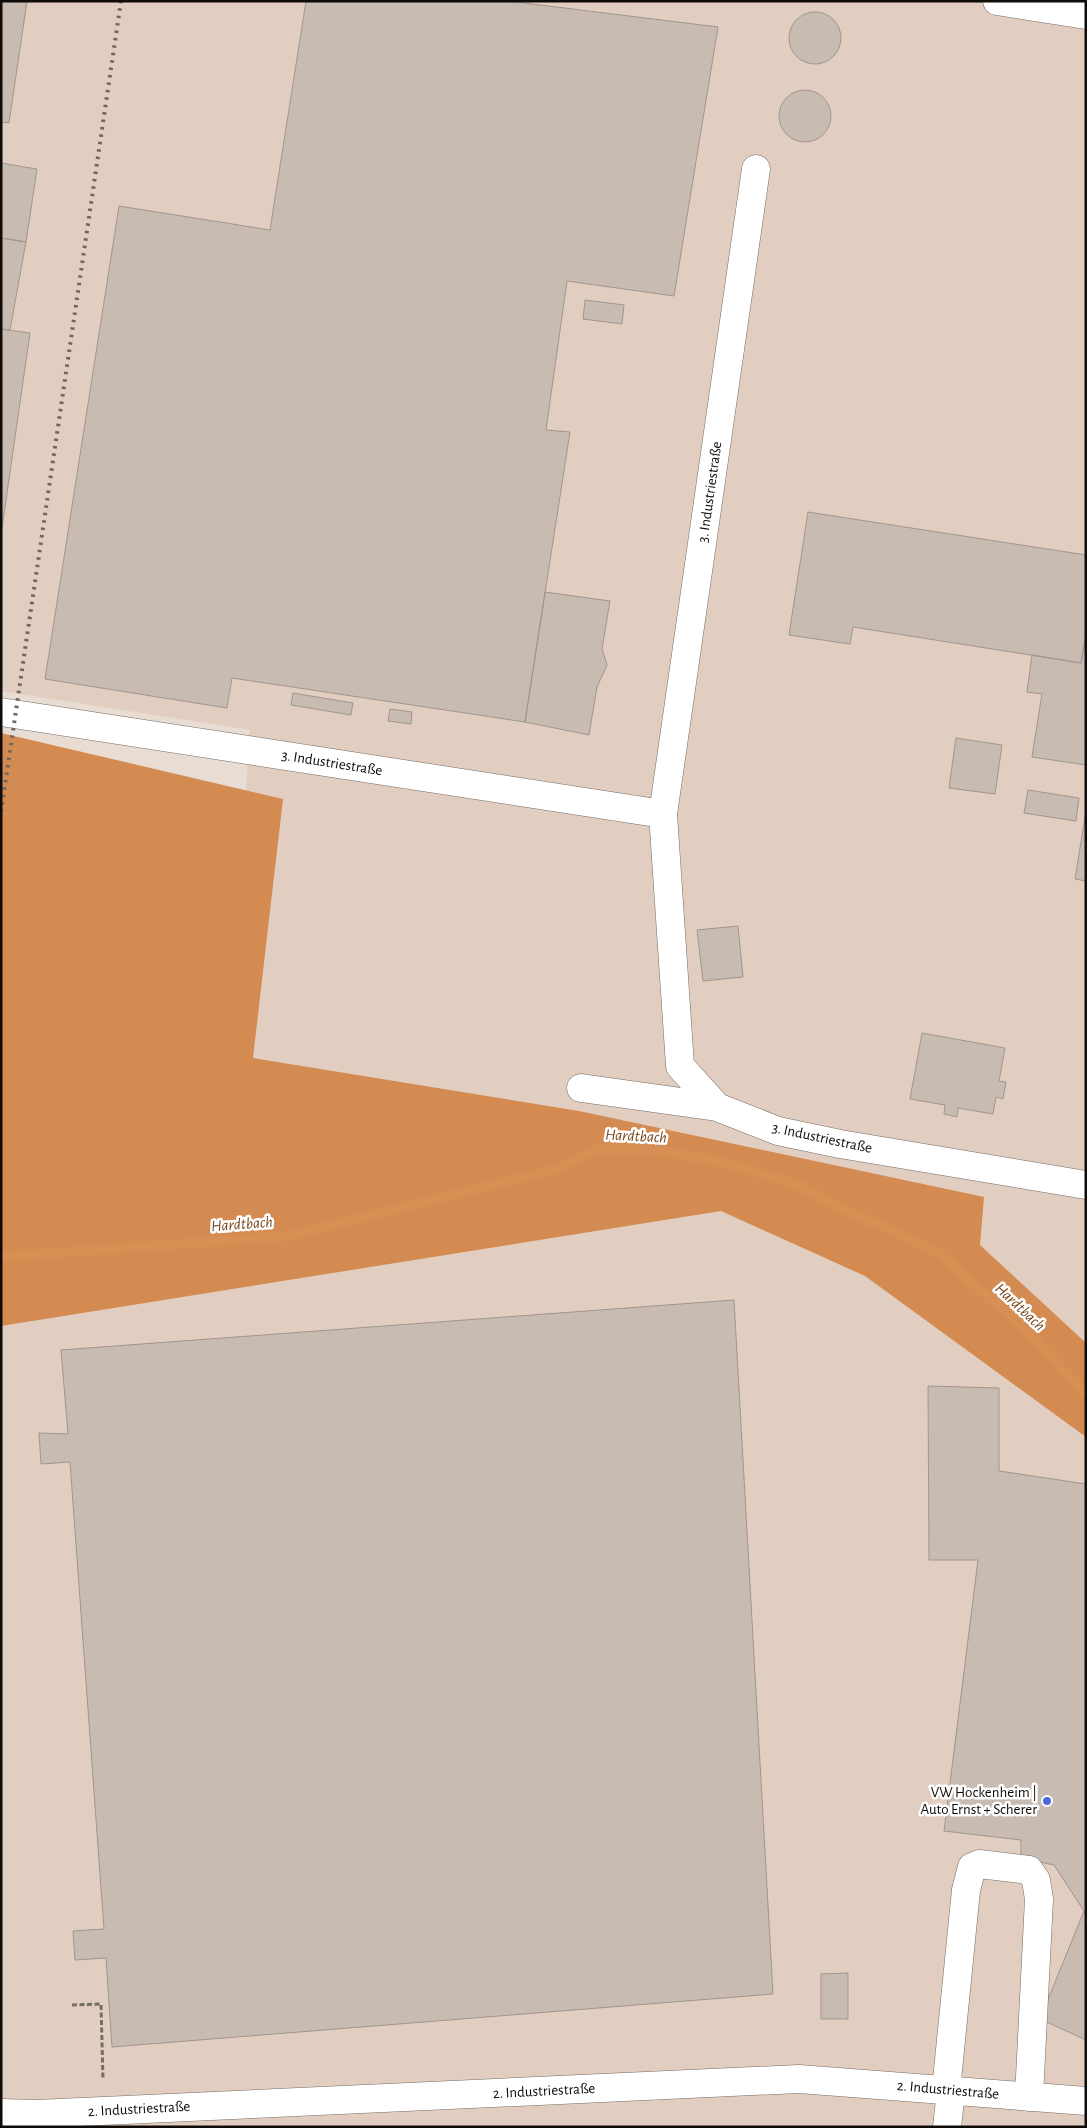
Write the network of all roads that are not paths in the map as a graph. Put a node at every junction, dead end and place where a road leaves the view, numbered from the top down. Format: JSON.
{"nodes":[{"id":1,"x":997,"y":1,"type":"edge"},
{"id":2,"x":1086,"y":16,"type":"edge"},
{"id":3,"x":756,"y":169,"type":"dead end"},
{"id":4,"x":1,"y":712,"type":"edge"},
{"id":5,"x":664,"y":814,"type":"junction"},
{"id":6,"x":581,"y":1088,"type":"dead end"},
{"id":7,"x":717,"y":1107,"type":"junction"},
{"id":8,"x":1086,"y":1185,"type":"edge"},
{"id":9,"x":949,"y":2091,"type":"junction"},
{"id":10,"x":1029,"y":2097,"type":"junction"},
{"id":11,"x":1086,"y":2101,"type":"edge"},
{"id":12,"x":1,"y":2113,"type":"edge"},
{"id":13,"x":947,"y":2127,"type":"edge"}],
"edges":[{"from":1,"to":2,"type":"street"},
{"from":3,"to":5,"type":"street","name":"3. Industriestraße"},
{"from":4,"to":5,"type":"street","name":"3. Industriestraße"},
{"from":5,"to":7,"type":"street","name":"3. Industriestraße"},
{"from":6,"to":7,"type":"street"},
{"from":7,"to":8,"type":"street","name":"3. Industriestraße"},
{"from":9,"to":10,"type":"street","name":"2. Industriestraße"},
{"from":9,"to":10,"type":"street"},
{"from":9,"to":12,"type":"street","name":"2. Industriestraße"},
{"from":9,"to":13,"type":"street"},
{"from":10,"to":11,"type":"street","name":"2. Industriestraße"}]}
